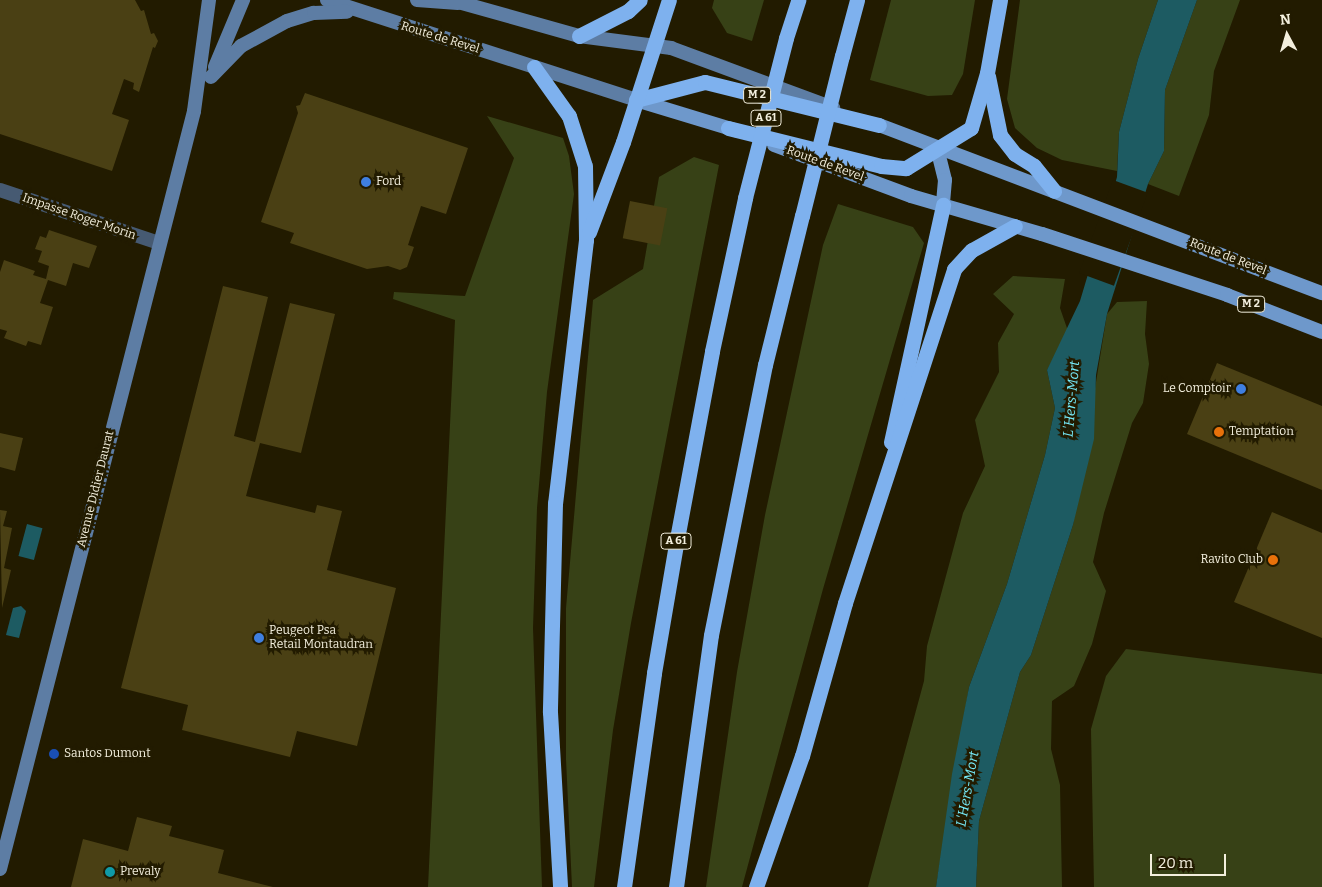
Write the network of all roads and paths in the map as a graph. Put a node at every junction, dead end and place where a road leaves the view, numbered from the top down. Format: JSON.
{"nodes":[{"id":1,"x":209,"y":0,"type":"edge"},
{"id":2,"x":243,"y":0,"type":"edge"},
{"id":3,"x":327,"y":0,"type":"edge"},
{"id":4,"x":417,"y":0,"type":"edge"},
{"id":5,"x":640,"y":0,"type":"edge"},
{"id":6,"x":669,"y":0,"type":"edge"},
{"id":7,"x":798,"y":0,"type":"edge"},
{"id":8,"x":857,"y":0,"type":"edge"},
{"id":9,"x":1000,"y":0,"type":"edge"},
{"id":10,"x":455,"y":1,"type":"edge"},
{"id":11,"x":363,"y":13,"type":"junction"},
{"id":12,"x":579,"y":36,"type":"junction"},
{"id":13,"x":653,"y":46,"type":"junction"},
{"id":14,"x":534,"y":67,"type":"junction"},
{"id":15,"x":987,"y":73,"type":"junction"},
{"id":16,"x":211,"y":77,"type":"junction"},
{"id":17,"x":636,"y":100,"type":"junction"},
{"id":18,"x":194,"y":111,"type":"junction"},
{"id":19,"x":879,"y":125,"type":"junction"},
{"id":20,"x":728,"y":128,"type":"junction"},
{"id":21,"x":937,"y":148,"type":"junction"},
{"id":22,"x":0,"y":190,"type":"edge"},
{"id":23,"x":1054,"y":191,"type":"junction"},
{"id":24,"x":943,"y":204,"type":"junction"},
{"id":25,"x":1015,"y":226,"type":"junction"},
{"id":26,"x":586,"y":240,"type":"junction"},
{"id":27,"x":159,"y":243,"type":"junction"},
{"id":28,"x":1322,"y":293,"type":"edge"},
{"id":29,"x":1322,"y":332,"type":"edge"},
{"id":30,"x":879,"y":507,"type":"junction"},
{"id":31,"x":0,"y":869,"type":"edge"},
{"id":32,"x":560,"y":887,"type":"edge"},
{"id":33,"x":624,"y":887,"type":"edge"},
{"id":34,"x":676,"y":887,"type":"edge"},
{"id":35,"x":756,"y":887,"type":"edge"}],
"edges":[{"from":1,"to":18,"type":"main road","name":"Avenue Didier Daurat"},
{"from":2,"to":16,"type":"main road","name":"Avenue Didier Daurat"},
{"from":3,"to":11,"type":"main road","name":"Route de Revel"},
{"from":4,"to":10,"type":"main road","number":"M 2"},
{"from":5,"to":12,"type":"highway"},
{"from":6,"to":13,"type":"highway"},
{"from":7,"to":33,"type":"highway","number":"A 61","bridge":true},
{"from":8,"to":34,"type":"highway","bridge":true},
{"from":9,"to":15,"type":"highway"},
{"from":10,"to":12,"type":"main road","name":"Route de Revel","number":"M 2"},
{"from":11,"to":14,"type":"main road","name":"Route de Revel"},
{"from":11,"to":16,"type":"main road","name":"Avenue Didier Daurat"},
{"from":12,"to":13,"type":"main road","name":"Route de Revel","number":"M 2"},
{"from":13,"to":17,"type":"highway"},
{"from":13,"to":19,"type":"main road","name":"Route de Revel","number":"M 2"},
{"from":14,"to":17,"type":"main road","name":"Route de Revel"},
{"from":14,"to":26,"type":"highway"},
{"from":15,"to":21,"type":"highway"},
{"from":15,"to":23,"type":"highway"},
{"from":16,"to":18,"type":"main road","name":"Avenue Didier Daurat"},
{"from":17,"to":19,"type":"highway","number":"M 2"},
{"from":17,"to":20,"type":"main road","name":"Route de Revel"},
{"from":17,"to":26,"type":"highway"},
{"from":18,"to":27,"type":"main road","name":"Avenue Didier Daurat"},
{"from":19,"to":21,"type":"main road","name":"Route de Revel","number":"M 2"},
{"from":20,"to":21,"type":"highway"},
{"from":20,"to":24,"type":"main road","name":"Route de Revel"},
{"from":21,"to":23,"type":"main road","name":"Route de Revel","number":"M 2"},
{"from":21,"to":24,"type":"main road"},
{"from":22,"to":27,"type":"street","name":"Impasse Roger Morin"},
{"from":23,"to":28,"type":"main road","name":"Route de Revel","number":"M 2"},
{"from":24,"to":25,"type":"main road","name":"Route de Revel"},
{"from":24,"to":30,"type":"highway"},
{"from":25,"to":29,"type":"main road","name":"Route de Revel","number":"M 2"},
{"from":25,"to":30,"type":"highway"},
{"from":26,"to":32,"type":"highway"},
{"from":27,"to":31,"type":"main road","name":"Avenue Didier Daurat"},
{"from":30,"to":35,"type":"highway"}]}
